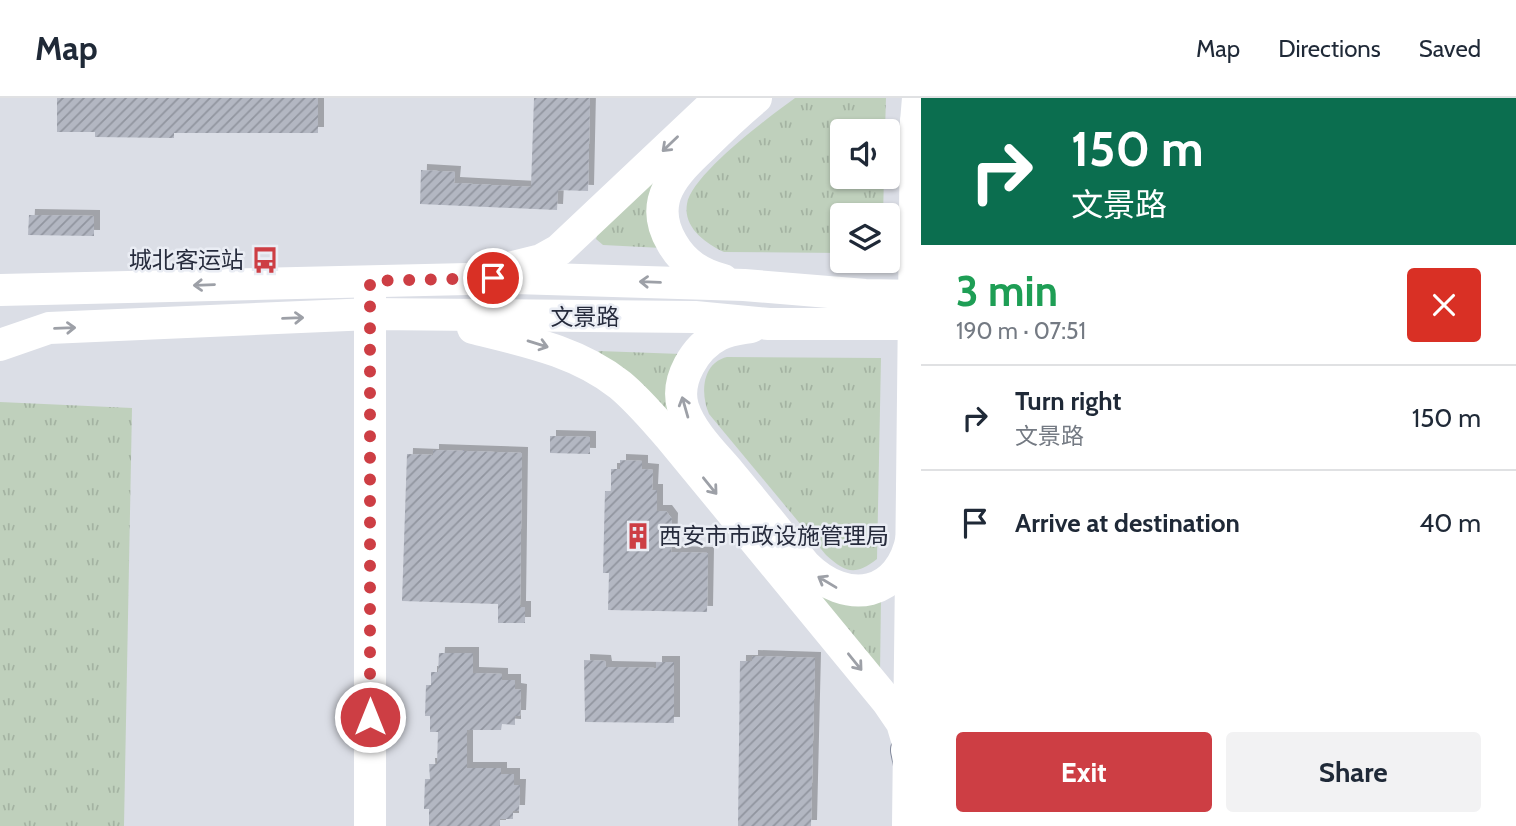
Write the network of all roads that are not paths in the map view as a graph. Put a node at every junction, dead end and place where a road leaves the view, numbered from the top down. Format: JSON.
{"nodes":[{"id":1,"x":720,"y":98,"type":"edge"},
{"id":2,"x":757,"y":98,"type":"edge"},
{"id":3,"x":917,"y":110,"type":"edge"},
{"id":4,"x":921,"y":276,"type":"edge"},
{"id":5,"x":450,"y":279,"type":"junction"},
{"id":6,"x":370,"y":281,"type":"junction"},
{"id":7,"x":755,"y":286,"type":"junction"},
{"id":8,"x":0,"y":290,"type":"edge"},
{"id":9,"x":921,"y":296,"type":"edge"},
{"id":10,"x":370,"y":314,"type":"junction"},
{"id":11,"x":424,"y":316,"type":"junction"},
{"id":12,"x":769,"y":324,"type":"junction"},
{"id":13,"x":804,"y":324,"type":"junction"},
{"id":14,"x":921,"y":324,"type":"edge"},
{"id":15,"x":921,"y":338,"type":"edge"},
{"id":16,"x":0,"y":345,"type":"edge"},
{"id":17,"x":912,"y":536,"type":"junction"},
{"id":18,"x":910,"y":750,"type":"junction"},
{"id":19,"x":921,"y":802,"type":"edge"},
{"id":20,"x":370,"y":826,"type":"edge"},
{"id":21,"x":908,"y":826,"type":"edge"}],
"edges":[{"from":1,"to":5,"type":"main road","one_way":true},
{"from":2,"to":7,"type":"main road"},
{"from":3,"to":17,"type":"main road","bridge":true},
{"from":4,"to":7,"type":"main road"},
{"from":5,"to":6,"type":"main road","name":"文景路"},
{"from":7,"to":5,"type":"main road","name":"文景路","one_way":true},
{"from":6,"to":8,"type":"main road","name":"文景路","one_way":true},
{"from":6,"to":10,"type":"main road"},
{"from":7,"to":9,"type":"main road","name":"文景路"},
{"from":10,"to":11,"type":"main road","name":"文景路"},
{"from":16,"to":10,"type":"main road","name":"文景路","one_way":true},
{"from":10,"to":20,"type":"main road"},
{"from":11,"to":12,"type":"main road","name":"文景路"},
{"from":11,"to":18,"type":"main road","one_way":true},
{"from":12,"to":13,"type":"main road","name":"文景路"},
{"from":17,"to":12,"type":"main road","one_way":true},
{"from":13,"to":14,"type":"main road","name":"文景路"},
{"from":13,"to":15,"type":"main road"},
{"from":17,"to":18,"type":"main road"},
{"from":18,"to":19,"type":"highway"},
{"from":18,"to":21,"type":"main road"}]}
